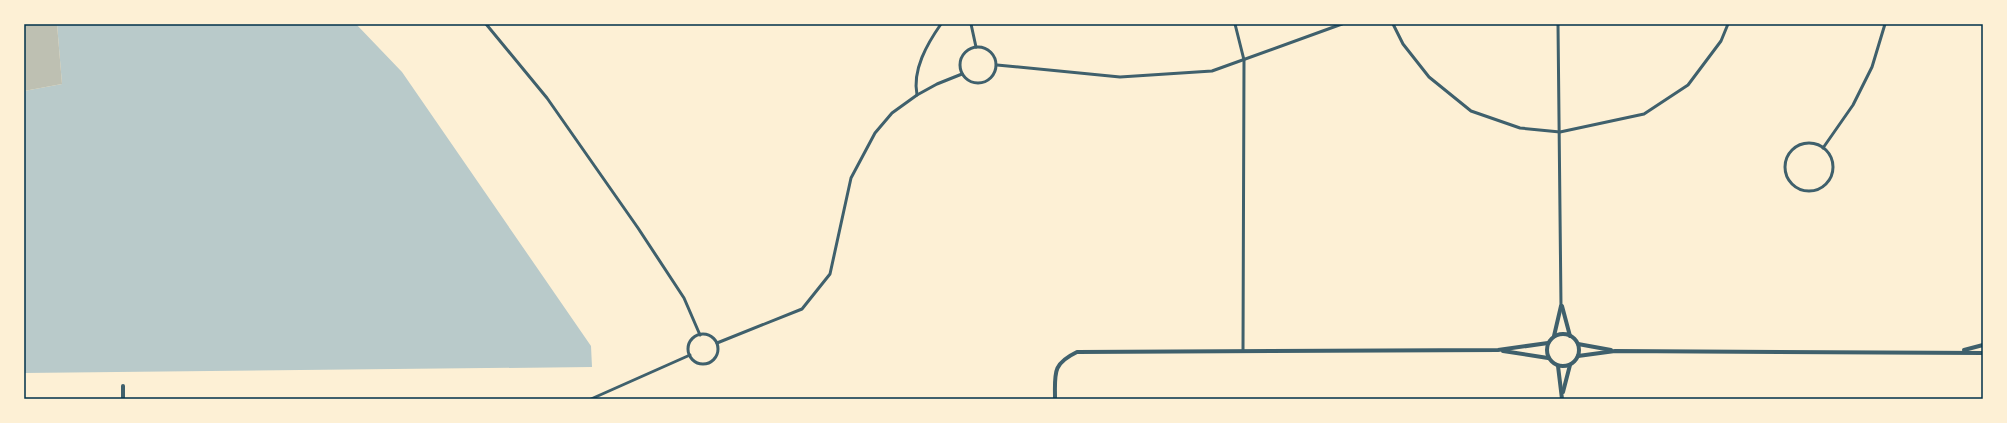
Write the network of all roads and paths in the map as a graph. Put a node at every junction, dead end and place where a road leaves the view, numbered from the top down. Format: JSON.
{"nodes":[{"id":1,"x":486,"y":24,"type":"edge"},
{"id":2,"x":941,"y":24,"type":"edge"},
{"id":3,"x":971,"y":24,"type":"edge"},
{"id":4,"x":1235,"y":24,"type":"edge"},
{"id":5,"x":1342,"y":24,"type":"edge"},
{"id":6,"x":1393,"y":24,"type":"edge"},
{"id":7,"x":1558,"y":24,"type":"edge"},
{"id":8,"x":1728,"y":24,"type":"edge"},
{"id":9,"x":1885,"y":24,"type":"edge"},
{"id":10,"x":976,"y":47,"type":"junction"},
{"id":11,"x":1244,"y":60,"type":"junction"},
{"id":12,"x":997,"y":65,"type":"junction"},
{"id":13,"x":962,"y":74,"type":"junction"},
{"id":14,"x":917,"y":95,"type":"junction"},
{"id":15,"x":1560,"y":132,"type":"junction"},
{"id":16,"x":1823,"y":148,"type":"junction"},
{"id":17,"x":1561,"y":306,"type":"junction"},
{"id":18,"x":700,"y":335,"type":"junction"},
{"id":19,"x":1554,"y":336,"type":"junction"},
{"id":20,"x":1570,"y":336,"type":"junction"},
{"id":21,"x":717,"y":343,"type":"junction"},
{"id":22,"x":1548,"y":343,"type":"junction"},
{"id":23,"x":1578,"y":344,"type":"junction"},
{"id":24,"x":1983,"y":345,"type":"edge"},
{"id":25,"x":1243,"y":350,"type":"junction"},
{"id":26,"x":1498,"y":350,"type":"junction"},
{"id":27,"x":1615,"y":351,"type":"junction"},
{"id":28,"x":1959,"y":351,"type":"junction"},
{"id":29,"x":1983,"y":353,"type":"edge"},
{"id":30,"x":690,"y":355,"type":"junction"},
{"id":31,"x":1578,"y":356,"type":"junction"},
{"id":32,"x":1548,"y":358,"type":"junction"},
{"id":33,"x":1570,"y":365,"type":"junction"},
{"id":34,"x":1558,"y":366,"type":"junction"},
{"id":35,"x":123,"y":386,"type":"dead end"},
{"id":36,"x":1562,"y":394,"type":"junction"},
{"id":37,"x":123,"y":399,"type":"edge"},
{"id":38,"x":591,"y":399,"type":"edge"},
{"id":39,"x":1055,"y":399,"type":"edge"},
{"id":40,"x":1562,"y":399,"type":"edge"}],
"edges":[{"from":1,"to":18,"type":"lane"},
{"from":2,"to":14,"type":"lane"},
{"from":3,"to":10,"type":"lane"},
{"from":4,"to":11,"type":"lane"},
{"from":5,"to":11,"type":"lane"},
{"from":6,"to":15,"type":"lane"},
{"from":7,"to":15,"type":"lane"},
{"from":8,"to":15,"type":"lane"},
{"from":9,"to":16,"type":"lane"},
{"from":10,"to":12,"type":"lane"},
{"from":10,"to":13,"type":"lane"},
{"from":11,"to":12,"type":"lane"},
{"from":11,"to":25,"type":"lane"},
{"from":12,"to":13,"type":"lane"},
{"from":13,"to":14,"type":"lane"},
{"from":14,"to":21,"type":"lane"},
{"from":15,"to":17,"type":"lane"},
{"from":16,"to":16,"type":"lane"},
{"from":17,"to":19,"type":"street"},
{"from":17,"to":20,"type":"street"},
{"from":18,"to":21,"type":"lane"},
{"from":18,"to":30,"type":"lane"},
{"from":19,"to":20,"type":"street"},
{"from":19,"to":22,"type":"street"},
{"from":20,"to":23,"type":"street"},
{"from":21,"to":30,"type":"lane"},
{"from":22,"to":26,"type":"street"},
{"from":22,"to":32,"type":"street"},
{"from":23,"to":27,"type":"street"},
{"from":23,"to":31,"type":"street"},
{"from":24,"to":28,"type":"street"},
{"from":25,"to":26,"type":"street"},
{"from":25,"to":39,"type":"street"},
{"from":26,"to":32,"type":"street"},
{"from":27,"to":28,"type":"street"},
{"from":27,"to":31,"type":"street"},
{"from":28,"to":29,"type":"street"},
{"from":30,"to":38,"type":"lane"},
{"from":31,"to":33,"type":"street"},
{"from":32,"to":34,"type":"street"},
{"from":33,"to":34,"type":"street"},
{"from":33,"to":36,"type":"street"},
{"from":34,"to":36,"type":"street"},
{"from":35,"to":37,"type":"street"},
{"from":36,"to":40,"type":"street"}]}
